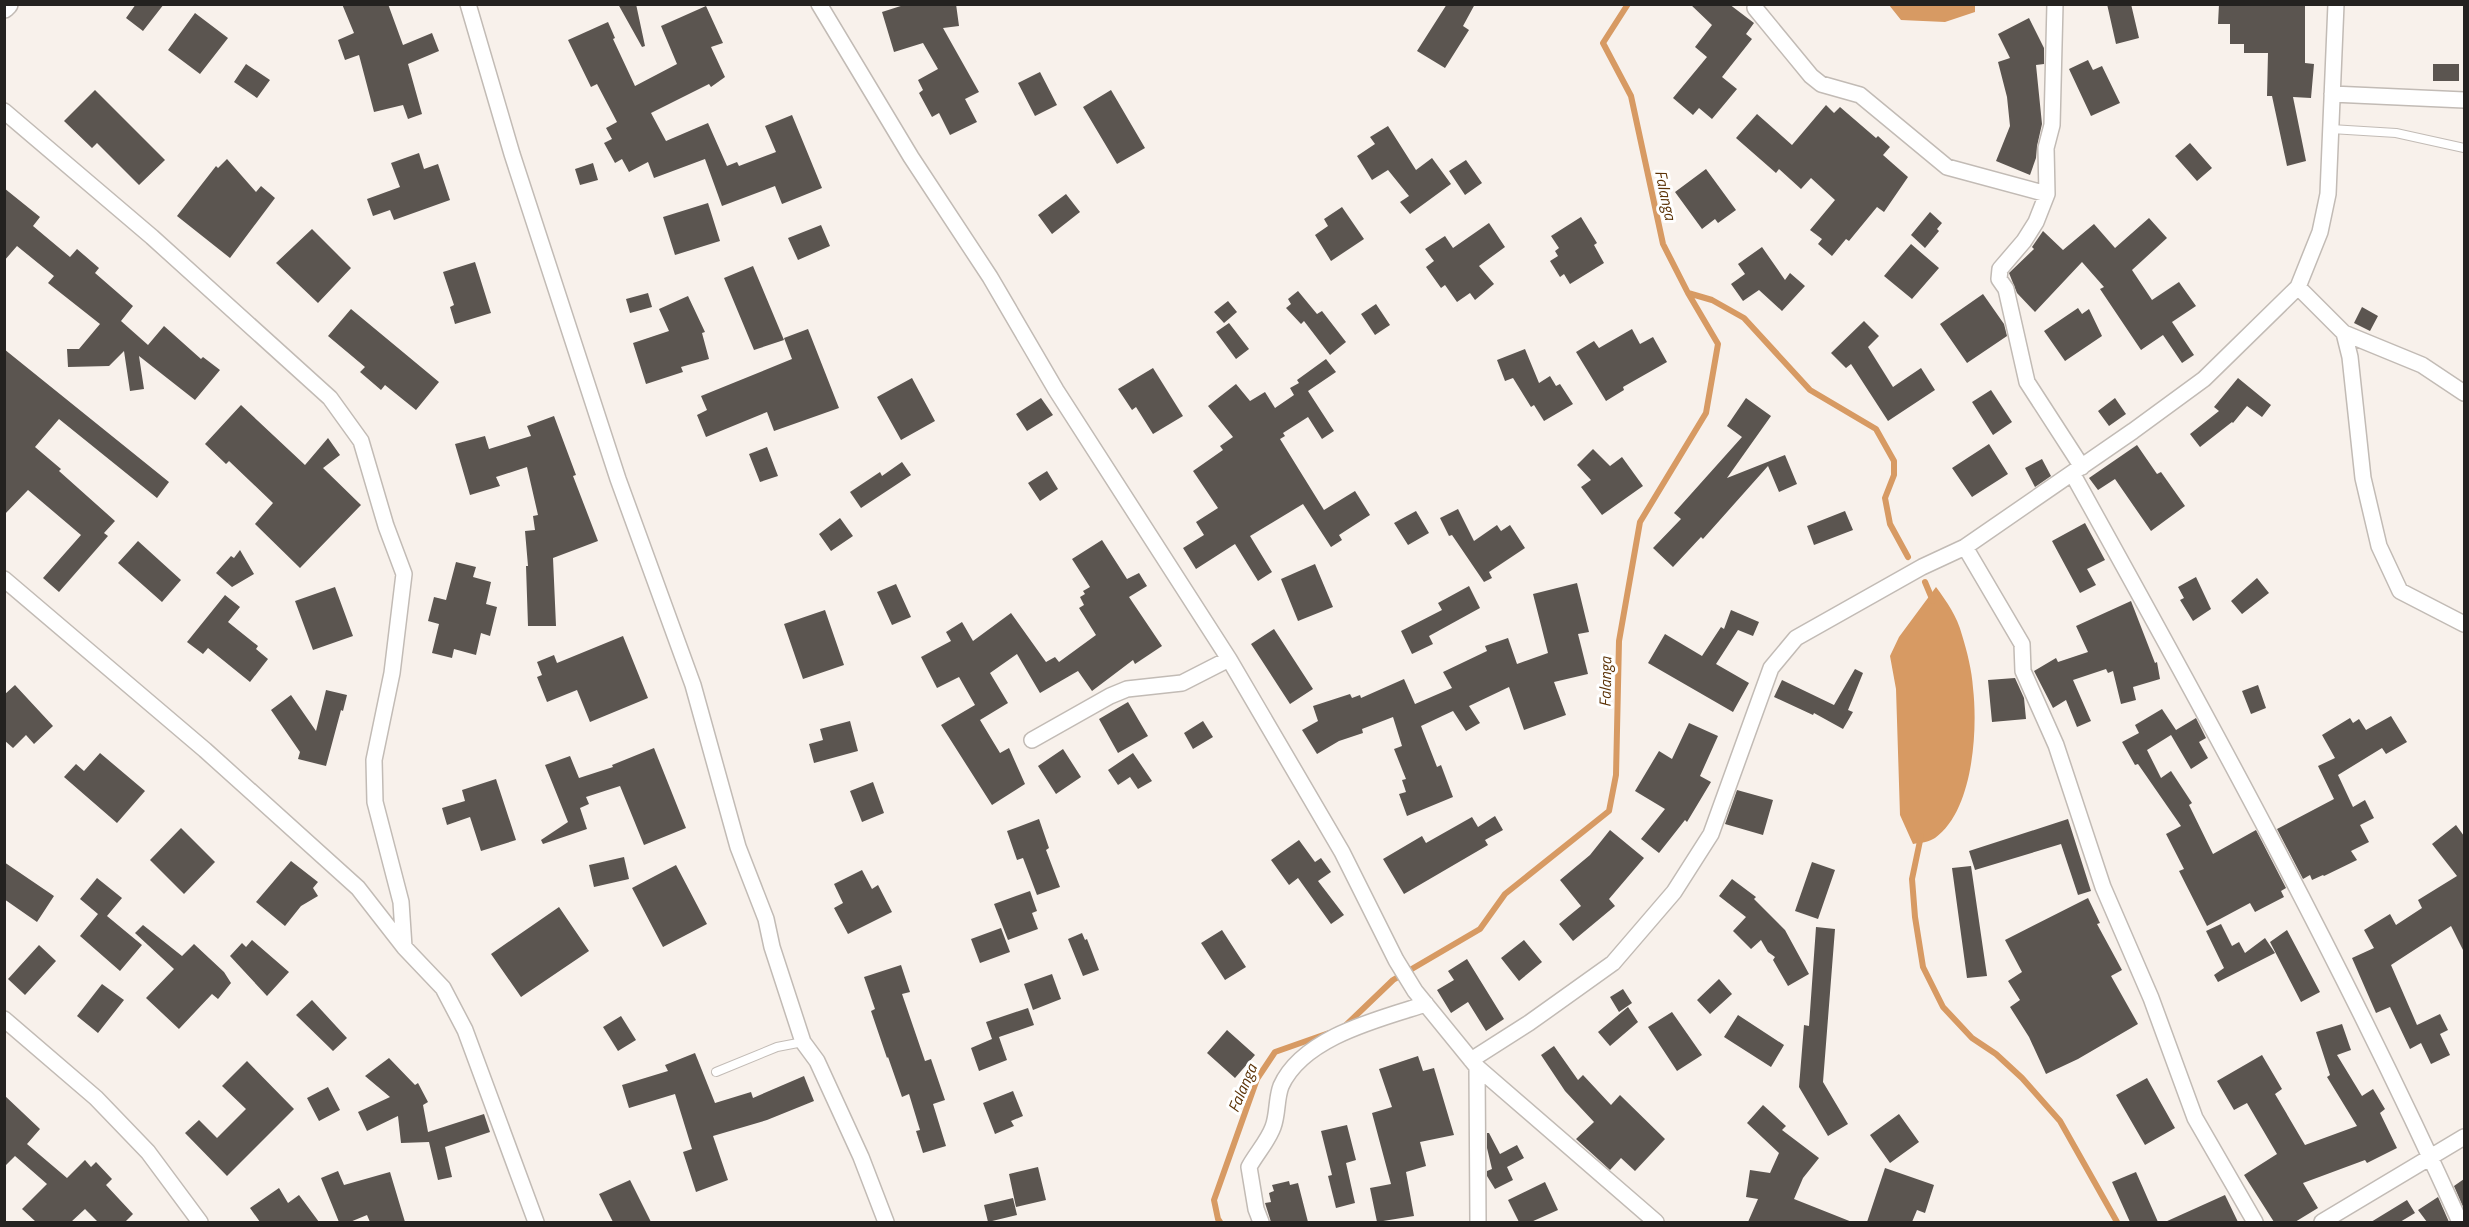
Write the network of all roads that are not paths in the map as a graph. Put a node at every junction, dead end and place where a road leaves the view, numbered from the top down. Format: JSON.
{"nodes":[{"id":1,"x":468,"y":4,"type":"edge"},
{"id":2,"x":819,"y":4,"type":"edge"},
{"id":3,"x":2055,"y":4,"type":"edge"},
{"id":4,"x":2336,"y":4,"type":"edge"},
{"id":5,"x":1755,"y":8,"type":"dead end"},
{"id":6,"x":2332,"y":94,"type":"junction"},
{"id":7,"x":2464,"y":100,"type":"edge"},
{"id":8,"x":4,"y":111,"type":"edge"},
{"id":9,"x":2331,"y":129,"type":"junction"},
{"id":10,"x":2464,"y":148,"type":"edge"},
{"id":11,"x":2047,"y":194,"type":"junction"},
{"id":12,"x":2298,"y":287,"type":"junction"},
{"id":13,"x":2344,"y":333,"type":"junction"},
{"id":14,"x":2464,"y":393,"type":"edge"},
{"id":15,"x":2077,"y":470,"type":"junction"},
{"id":16,"x":1965,"y":547,"type":"junction"},
{"id":17,"x":4,"y":579,"type":"edge"},
{"id":18,"x":2464,"y":624,"type":"edge"},
{"id":19,"x":1229,"y":659,"type":"junction"},
{"id":20,"x":1032,"y":740,"type":"dead end"},
{"id":21,"x":404,"y":947,"type":"junction"},
{"id":22,"x":1426,"y":1004,"type":"junction"},
{"id":23,"x":4,"y":1019,"type":"edge"},
{"id":24,"x":803,"y":1041,"type":"junction"},
{"id":25,"x":1474,"y":1063,"type":"junction"},
{"id":26,"x":716,"y":1072,"type":"dead end"},
{"id":27,"x":2464,"y":1137,"type":"edge"},
{"id":28,"x":2432,"y":1159,"type":"junction"},
{"id":29,"x":200,"y":1222,"type":"edge"},
{"id":30,"x":536,"y":1222,"type":"edge"},
{"id":31,"x":886,"y":1222,"type":"edge"},
{"id":32,"x":1261,"y":1222,"type":"edge"},
{"id":33,"x":1478,"y":1222,"type":"edge"},
{"id":34,"x":1656,"y":1222,"type":"edge"},
{"id":35,"x":2256,"y":1222,"type":"edge"},
{"id":36,"x":2322,"y":1222,"type":"edge"},
{"id":37,"x":2460,"y":1222,"type":"edge"}],
"edges":[{"from":1,"to":24,"type":"street"},
{"from":2,"to":19,"type":"street"},
{"from":3,"to":11,"type":"street"},
{"from":4,"to":6,"type":"street"},
{"from":5,"to":11,"type":"street"},
{"from":6,"to":7,"type":"street"},
{"from":6,"to":9,"type":"street"},
{"from":8,"to":21,"type":"street"},
{"from":9,"to":10,"type":"lane"},
{"from":9,"to":12,"type":"street"},
{"from":11,"to":15,"type":"street"},
{"from":12,"to":13,"type":"street"},
{"from":12,"to":15,"type":"street"},
{"from":13,"to":14,"type":"street"},
{"from":13,"to":18,"type":"street"},
{"from":15,"to":16,"type":"street"},
{"from":15,"to":28,"type":"street"},
{"from":16,"to":25,"type":"street"},
{"from":16,"to":35,"type":"street"},
{"from":17,"to":21,"type":"street"},
{"from":19,"to":20,"type":"street"},
{"from":19,"to":22,"type":"street"},
{"from":21,"to":30,"type":"street"},
{"from":22,"to":25,"type":"street"},
{"from":22,"to":32,"type":"street"},
{"from":23,"to":29,"type":"street"},
{"from":24,"to":26,"type":"lane"},
{"from":24,"to":31,"type":"street"},
{"from":25,"to":33,"type":"street"},
{"from":25,"to":34,"type":"street"},
{"from":27,"to":28,"type":"street"},
{"from":28,"to":36,"type":"street"},
{"from":28,"to":37,"type":"street"}]}
